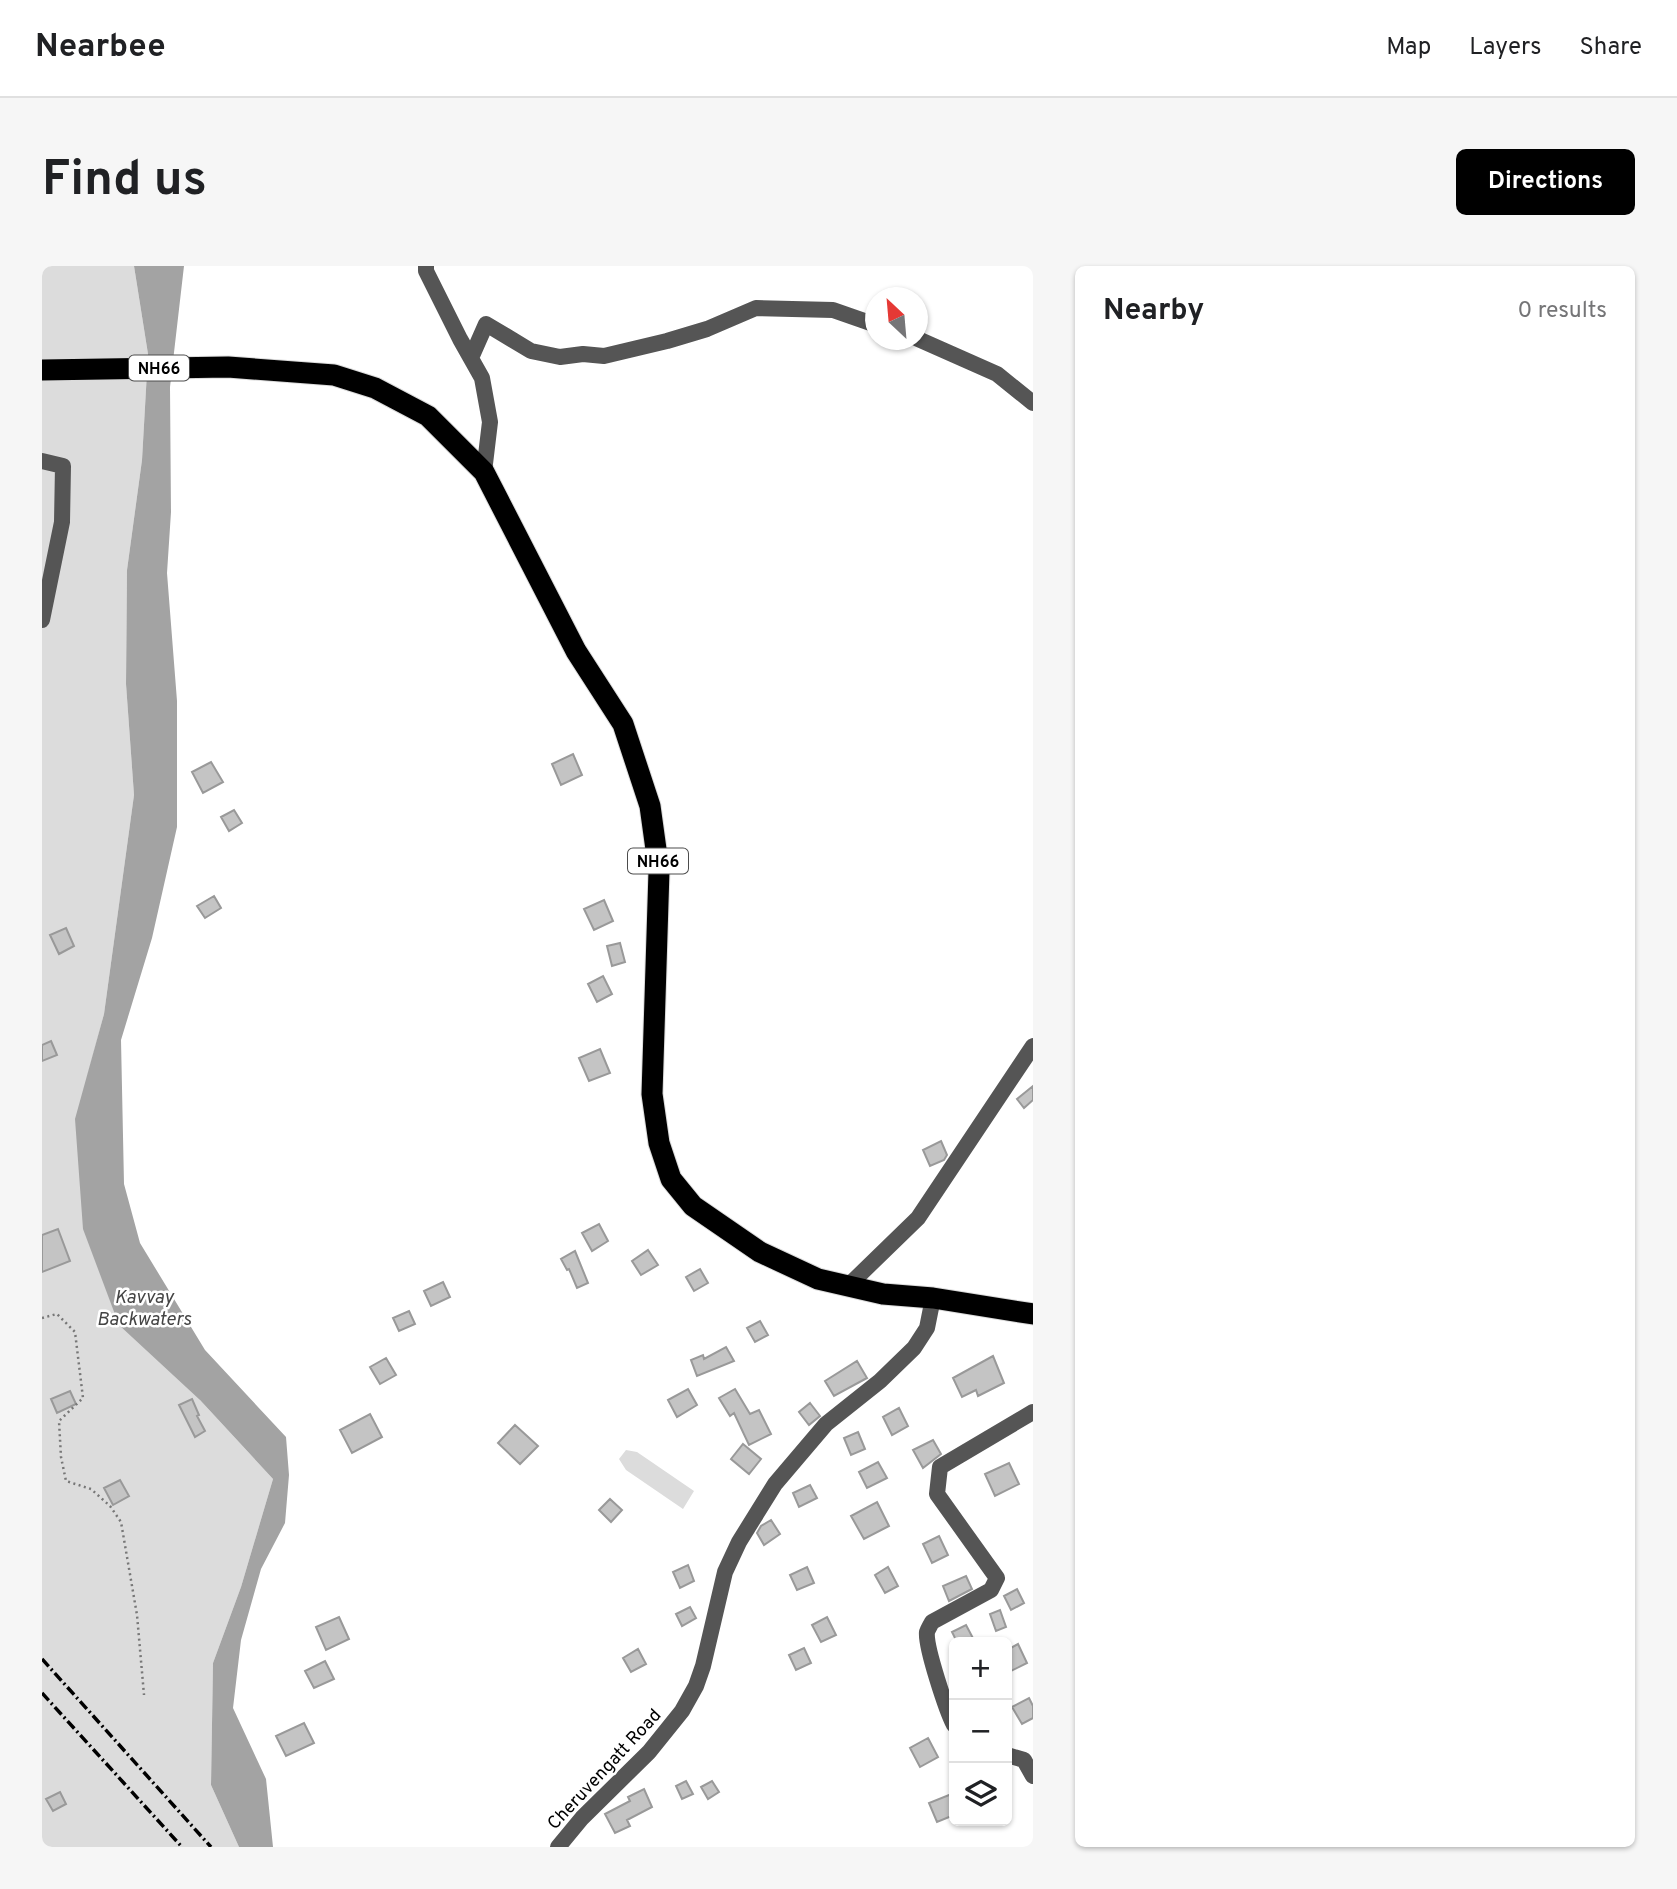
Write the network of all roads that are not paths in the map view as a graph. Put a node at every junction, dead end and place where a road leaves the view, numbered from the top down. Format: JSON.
{"nodes":[{"id":1,"x":426,"y":266,"type":"edge"},
{"id":2,"x":865,"y":320,"type":"edge"},
{"id":3,"x":928,"y":343,"type":"edge"},
{"id":4,"x":471,"y":358,"type":"junction"},
{"id":5,"x":42,"y":370,"type":"edge"},
{"id":6,"x":1033,"y":403,"type":"edge"},
{"id":7,"x":42,"y":461,"type":"edge"},
{"id":8,"x":484,"y":472,"type":"junction"},
{"id":9,"x":42,"y":621,"type":"edge"},
{"id":10,"x":1033,"y":1046,"type":"edge"},
{"id":11,"x":847,"y":1287,"type":"junction"},
{"id":12,"x":933,"y":1298,"type":"junction"},
{"id":13,"x":1033,"y":1314,"type":"edge"},
{"id":14,"x":1033,"y":1412,"type":"edge"},
{"id":15,"x":949,"y":1710,"type":"edge"},
{"id":16,"x":1012,"y":1756,"type":"edge"},
{"id":17,"x":1033,"y":1776,"type":"edge"},
{"id":18,"x":558,"y":1847,"type":"edge"}],
"edges":[{"from":1,"to":4,"type":"street"},
{"from":2,"to":4,"type":"street"},
{"from":3,"to":6,"type":"street"},
{"from":4,"to":8,"type":"street"},
{"from":5,"to":8,"type":"highway","number":"NH66"},
{"from":7,"to":9,"type":"street"},
{"from":8,"to":11,"type":"highway","number":"NH66"},
{"from":10,"to":11,"type":"street"},
{"from":11,"to":12,"type":"highway","number":"NH66"},
{"from":12,"to":13,"type":"highway","number":"NH66"},
{"from":12,"to":18,"type":"street","name":"Cheruvengatt Road"},
{"from":14,"to":15,"type":"street"},
{"from":16,"to":17,"type":"street"}]}
